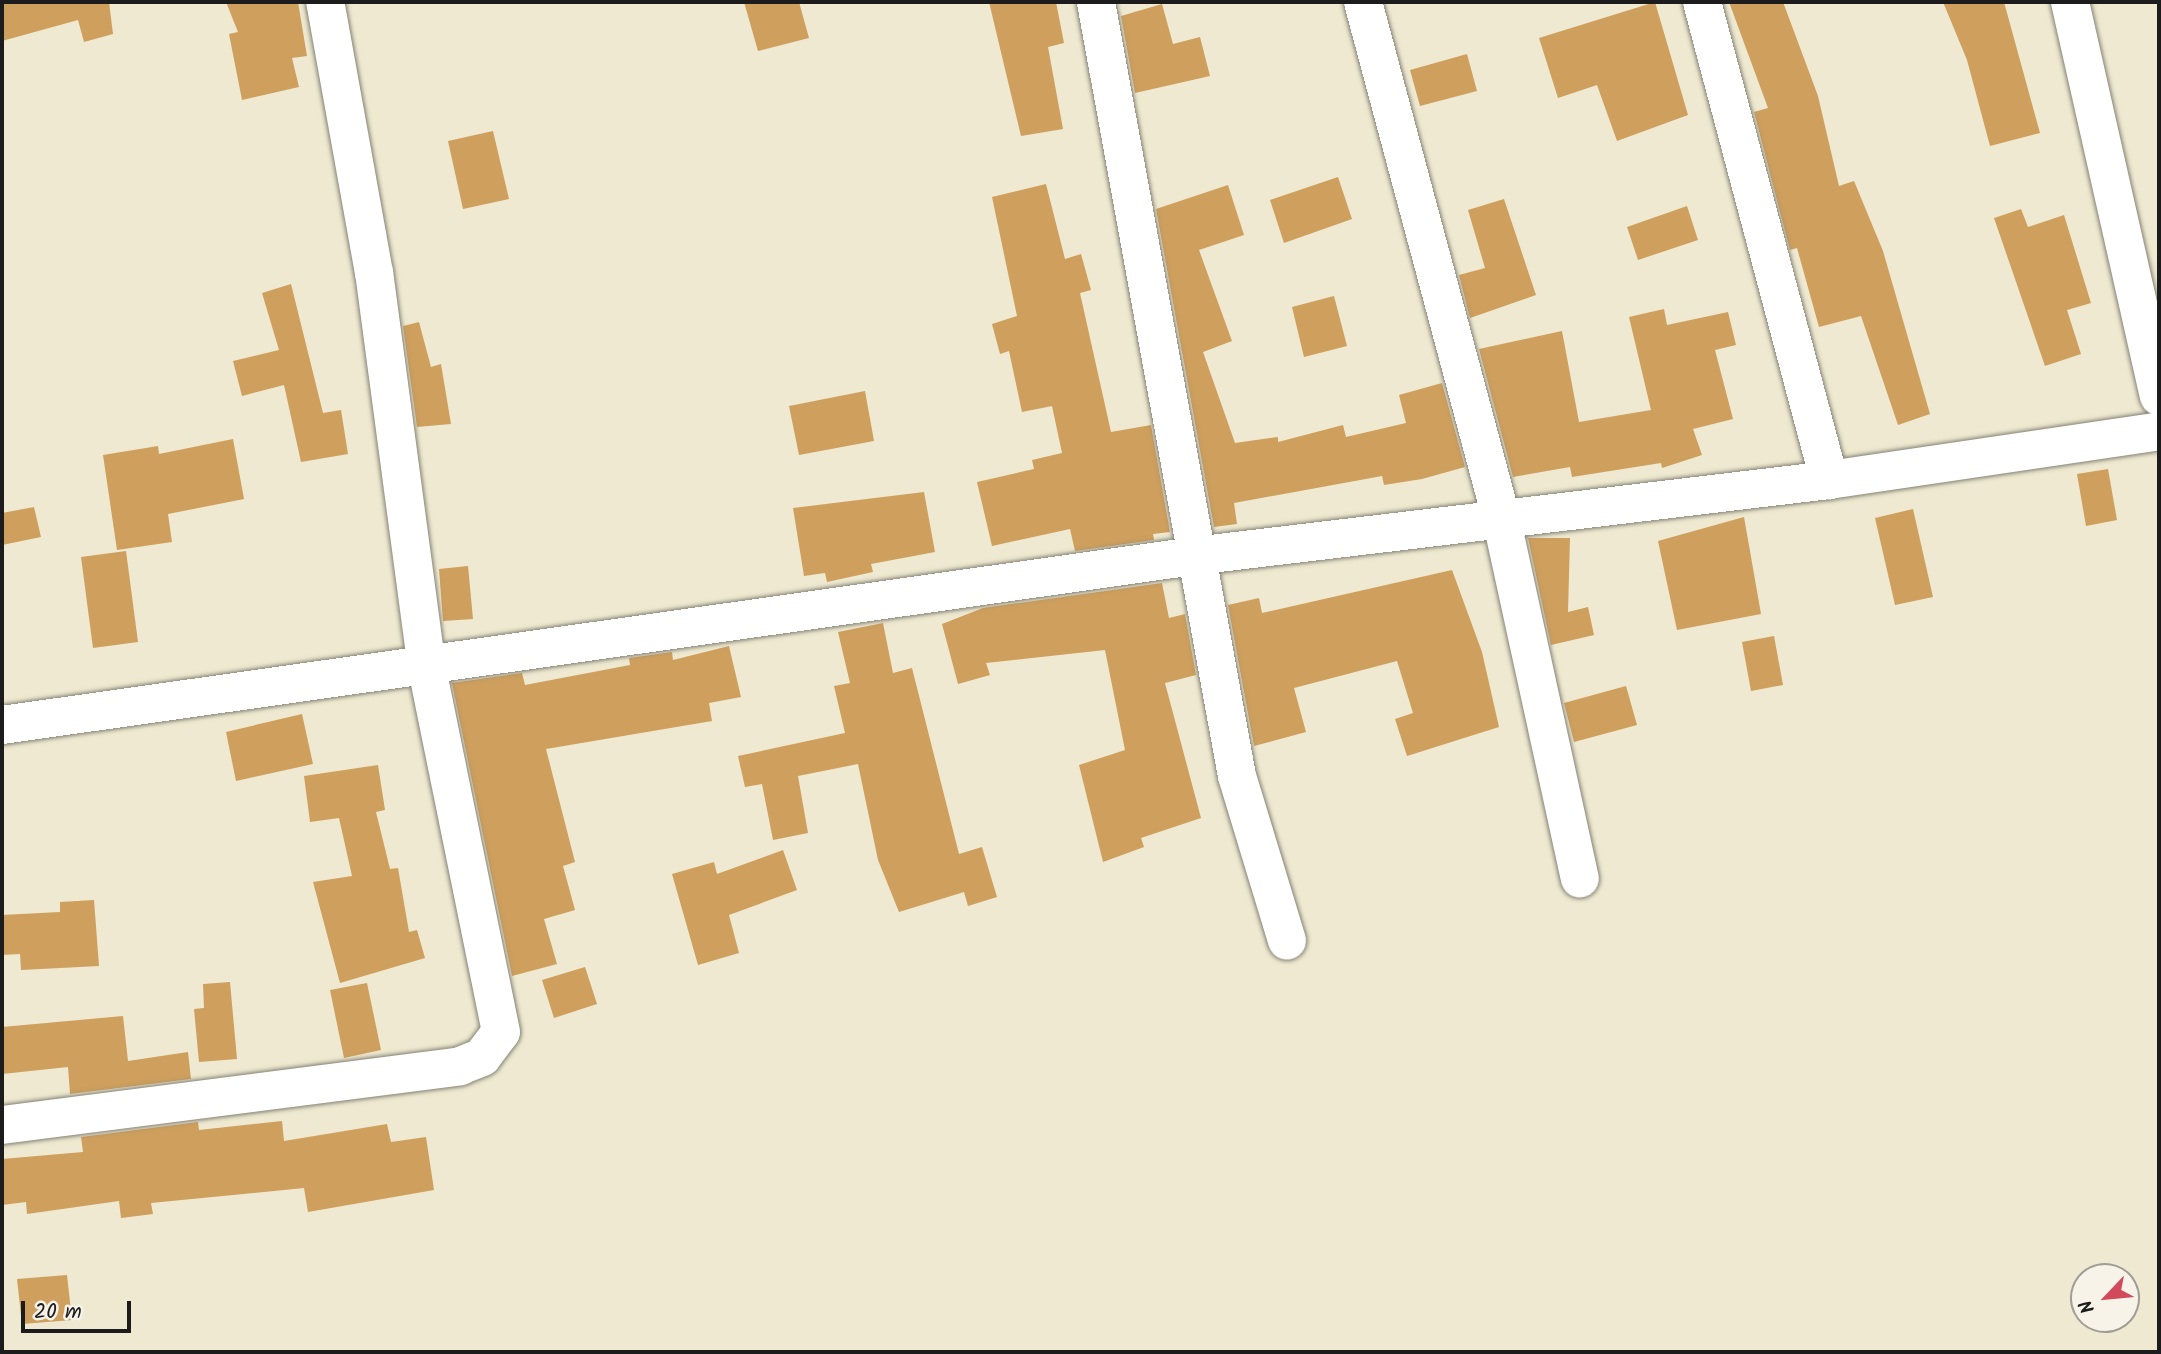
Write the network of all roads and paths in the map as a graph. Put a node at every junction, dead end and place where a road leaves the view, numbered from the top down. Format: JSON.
{"nodes":[{"id":1,"x":325,"y":2,"type":"edge"},
{"id":2,"x":1096,"y":2,"type":"edge"},
{"id":3,"x":1363,"y":2,"type":"edge"},
{"id":4,"x":1702,"y":2,"type":"edge"},
{"id":5,"x":2070,"y":2,"type":"edge"},
{"id":6,"x":2159,"y":396,"type":"edge"},
{"id":7,"x":2159,"y":431,"type":"edge"},
{"id":8,"x":1829,"y":480,"type":"junction"},
{"id":9,"x":1501,"y":517,"type":"junction"},
{"id":10,"x":1194,"y":556,"type":"junction"},
{"id":11,"x":427,"y":669,"type":"junction"},
{"id":12,"x":2,"y":725,"type":"edge"},
{"id":13,"x":1580,"y":878,"type":"dead end"},
{"id":14,"x":1287,"y":941,"type":"dead end"},
{"id":15,"x":2,"y":1125,"type":"edge"}],
"edges":[{"from":1,"to":11,"type":"street"},
{"from":2,"to":10,"type":"street"},
{"from":3,"to":9,"type":"street"},
{"from":4,"to":8,"type":"street"},
{"from":5,"to":6,"type":"street"},
{"from":7,"to":8,"type":"street"},
{"from":8,"to":9,"type":"street"},
{"from":9,"to":10,"type":"street"},
{"from":9,"to":13,"type":"street"},
{"from":10,"to":11,"type":"street"},
{"from":10,"to":14,"type":"street"},
{"from":11,"to":12,"type":"street"},
{"from":11,"to":15,"type":"street"}]}
